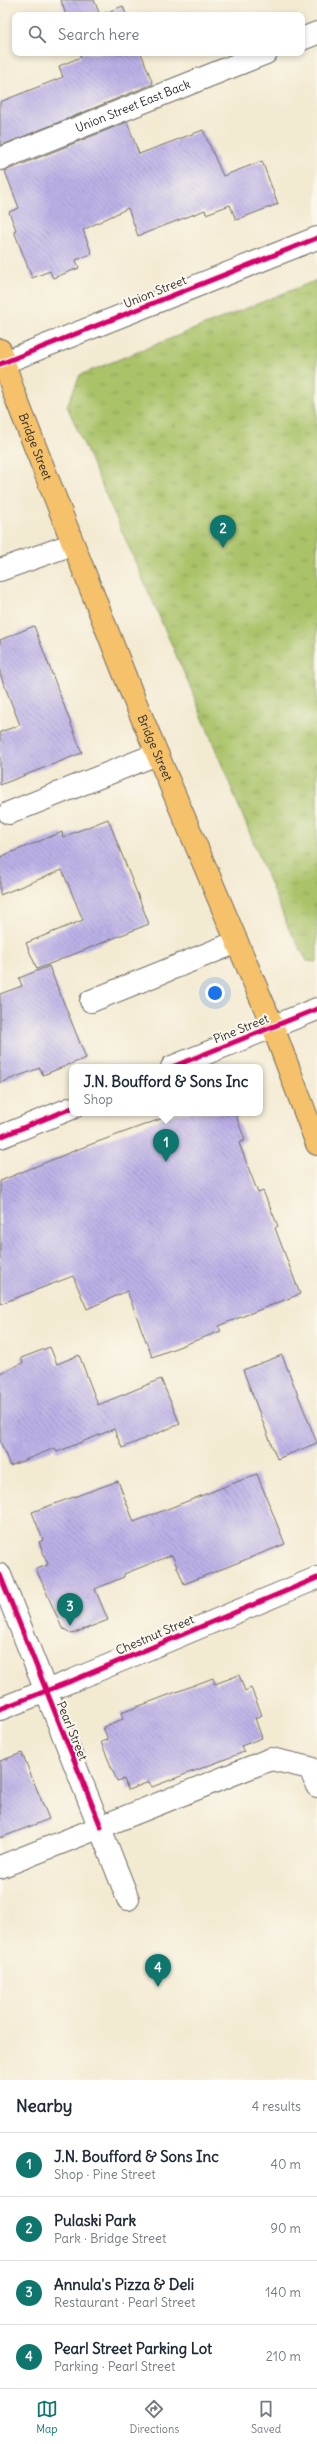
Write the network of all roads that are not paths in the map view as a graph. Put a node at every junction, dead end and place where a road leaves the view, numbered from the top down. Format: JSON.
{"nodes":[{"id":1,"x":317,"y":33,"type":"edge"},
{"id":2,"x":305,"y":38,"type":"edge"},
{"id":3,"x":258,"y":56,"type":"edge"},
{"id":4,"x":0,"y":159,"type":"edge"},
{"id":5,"x":317,"y":238,"type":"edge"},
{"id":6,"x":1,"y":359,"type":"edge"},
{"id":7,"x":74,"y":544,"type":"junction"},
{"id":8,"x":0,"y":570,"type":"edge"},
{"id":9,"x":157,"y":754,"type":"junction"},
{"id":10,"x":9,"y":813,"type":"dead end"},
{"id":11,"x":237,"y":942,"type":"junction"},
{"id":12,"x":91,"y":1001,"type":"dead end"},
{"id":13,"x":317,"y":1009,"type":"edge"},
{"id":14,"x":273,"y":1026,"type":"junction"},
{"id":15,"x":179,"y":1064,"type":"edge"},
{"id":16,"x":69,"y":1109,"type":"edge"},
{"id":17,"x":0,"y":1137,"type":"edge"},
{"id":18,"x":317,"y":1144,"type":"edge"},
{"id":19,"x":0,"y":1575,"type":"edge"},
{"id":20,"x":317,"y":1578,"type":"edge"},
{"id":21,"x":45,"y":1692,"type":"junction"},
{"id":22,"x":0,"y":1709,"type":"edge"},
{"id":23,"x":317,"y":1786,"type":"edge"},
{"id":24,"x":101,"y":1827,"type":"junction"},
{"id":25,"x":0,"y":1867,"type":"edge"},
{"id":26,"x":128,"y":1899,"type":"dead end"}],
"edges":[{"from":1,"to":2,"type":"street"},
{"from":3,"to":4,"type":"street","name":"Union Street East Back"},
{"from":5,"to":6,"type":"street","name":"Union Street"},
{"from":6,"to":7,"type":"main road","name":"Bridge Street"},
{"from":7,"to":8,"type":"street"},
{"from":7,"to":9,"type":"main road","name":"Bridge Street"},
{"from":9,"to":10,"type":"street"},
{"from":9,"to":11,"type":"main road","name":"Bridge Street"},
{"from":11,"to":12,"type":"street"},
{"from":11,"to":14,"type":"main road","name":"Bridge Street"},
{"from":13,"to":14,"type":"street","name":"Pine Street"},
{"from":14,"to":15,"type":"street","name":"Pine Street"},
{"from":14,"to":18,"type":"main road","name":"Bridge Street"},
{"from":16,"to":17,"type":"street"},
{"from":19,"to":21,"type":"street","name":"Pearl Street"},
{"from":20,"to":21,"type":"street","name":"Chestnut Street"},
{"from":21,"to":22,"type":"street","name":"Chestnut Street"},
{"from":21,"to":24,"type":"street","name":"Pearl Street"},
{"from":23,"to":24,"type":"street"},
{"from":24,"to":25,"type":"street"},
{"from":24,"to":26,"type":"street","name":"Pearl Street"}]}
